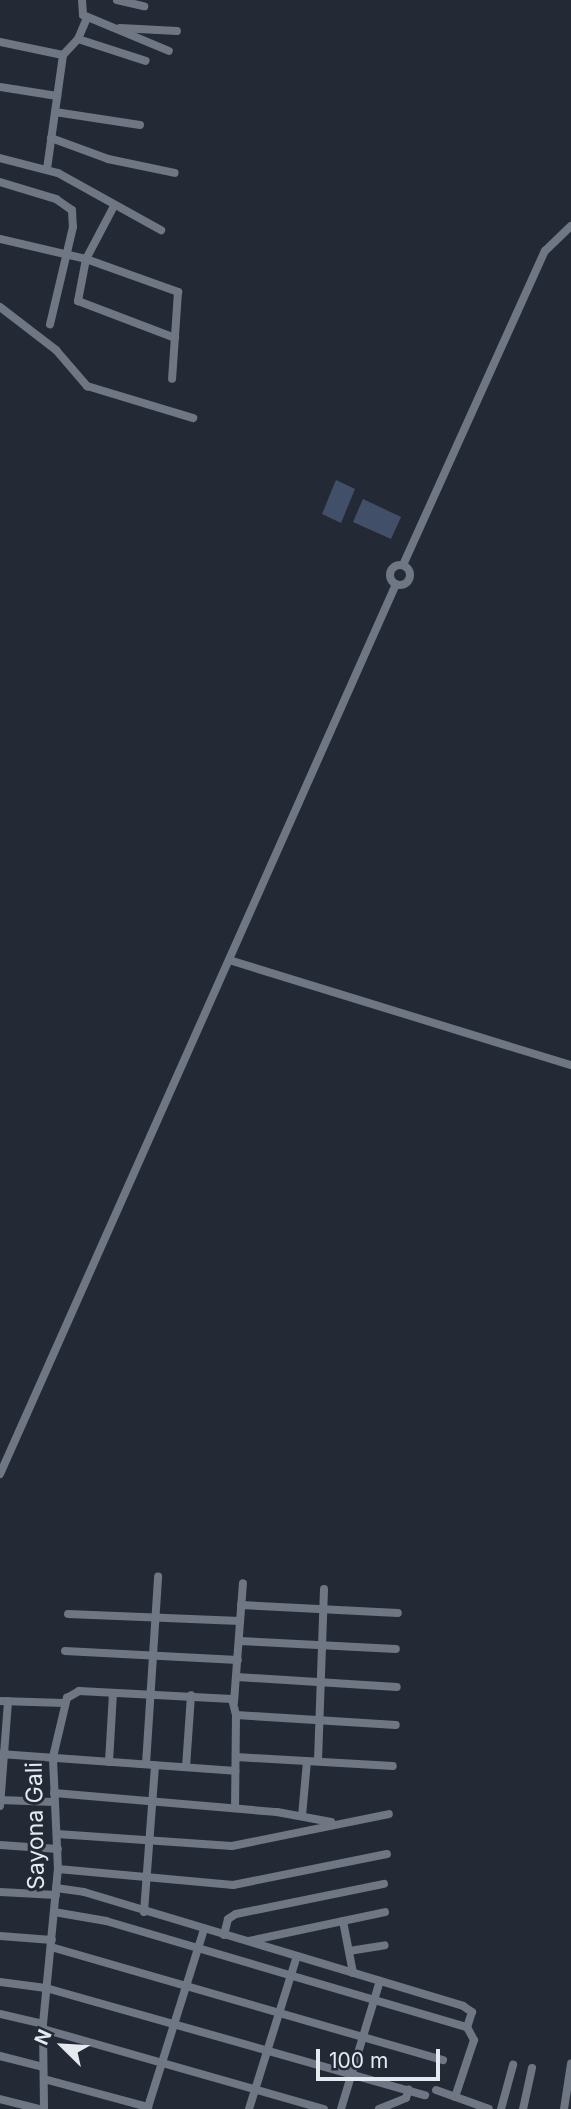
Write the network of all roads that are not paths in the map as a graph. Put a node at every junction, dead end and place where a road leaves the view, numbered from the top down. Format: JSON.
{"nodes":[{"id":1,"x":82,"y":0,"type":"edge"},
{"id":2,"x":117,"y":0,"type":"edge"},
{"id":3,"x":144,"y":6,"type":"dead end"},
{"id":4,"x":88,"y":18,"type":"junction"},
{"id":5,"x":113,"y":28,"type":"junction"},
{"id":6,"x":177,"y":31,"type":"dead end"},
{"id":7,"x":78,"y":39,"type":"junction"},
{"id":8,"x":0,"y":42,"type":"edge"},
{"id":9,"x":0,"y":47,"type":"edge"},
{"id":10,"x":169,"y":51,"type":"dead end"},
{"id":11,"x":63,"y":55,"type":"junction"},
{"id":12,"x":145,"y":61,"type":"dead end"},
{"id":13,"x":0,"y":87,"type":"edge"},
{"id":14,"x":57,"y":96,"type":"junction"},
{"id":15,"x":55,"y":112,"type":"junction"},
{"id":16,"x":139,"y":125,"type":"dead end"},
{"id":17,"x":51,"y":138,"type":"junction"},
{"id":18,"x":0,"y":158,"type":"edge"},
{"id":19,"x":47,"y":169,"type":"junction"},
{"id":20,"x":175,"y":173,"type":"dead end"},
{"id":21,"x":0,"y":182,"type":"edge"},
{"id":22,"x":114,"y":206,"type":"junction"},
{"id":23,"x":571,"y":226,"type":"edge"},
{"id":24,"x":161,"y":230,"type":"dead end"},
{"id":25,"x":0,"y":239,"type":"edge"},
{"id":26,"x":67,"y":255,"type":"junction"},
{"id":27,"x":86,"y":259,"type":"junction"},
{"id":28,"x":0,"y":307,"type":"edge"},
{"id":29,"x":50,"y":324,"type":"dead end"},
{"id":30,"x":175,"y":338,"type":"junction"},
{"id":31,"x":172,"y":379,"type":"dead end"},
{"id":32,"x":193,"y":418,"type":"dead end"},
{"id":33,"x":403,"y":565,"type":"junction"},
{"id":34,"x":396,"y":584,"type":"junction"},
{"id":35,"x":229,"y":960,"type":"junction"},
{"id":36,"x":571,"y":1065,"type":"edge"},
{"id":37,"x":0,"y":1474,"type":"edge"},
{"id":38,"x":158,"y":1576,"type":"dead end"},
{"id":39,"x":243,"y":1583,"type":"dead end"},
{"id":40,"x":324,"y":1589,"type":"dead end"},
{"id":41,"x":241,"y":1605,"type":"junction"},
{"id":42,"x":323,"y":1608,"type":"junction"},
{"id":43,"x":398,"y":1612,"type":"dead end"},
{"id":44,"x":68,"y":1614,"type":"dead end"},
{"id":45,"x":156,"y":1617,"type":"junction"},
{"id":46,"x":240,"y":1620,"type":"junction"},
{"id":47,"x":239,"y":1641,"type":"junction"},
{"id":48,"x":321,"y":1646,"type":"junction"},
{"id":49,"x":396,"y":1649,"type":"dead end"},
{"id":50,"x":65,"y":1651,"type":"dead end"},
{"id":51,"x":153,"y":1656,"type":"junction"},
{"id":52,"x":238,"y":1660,"type":"junction"},
{"id":53,"x":237,"y":1677,"type":"junction"},
{"id":54,"x":320,"y":1682,"type":"junction"},
{"id":55,"x":397,"y":1686,"type":"dead end"},
{"id":56,"x":113,"y":1693,"type":"junction"},
{"id":57,"x":151,"y":1694,"type":"junction"},
{"id":58,"x":191,"y":1695,"type":"junction"},
{"id":59,"x":4,"y":1701,"type":"edge"},
{"id":60,"x":234,"y":1702,"type":"junction"},
{"id":61,"x":64,"y":1703,"type":"junction"},
{"id":62,"x":236,"y":1715,"type":"junction"},
{"id":63,"x":319,"y":1720,"type":"junction"},
{"id":64,"x":396,"y":1725,"type":"dead end"},
{"id":65,"x":2,"y":1754,"type":"edge"},
{"id":66,"x":53,"y":1757,"type":"junction"},
{"id":67,"x":236,"y":1757,"type":"junction"},
{"id":68,"x":307,"y":1761,"type":"junction"},
{"id":69,"x":318,"y":1761,"type":"junction"},
{"id":70,"x":109,"y":1762,"type":"junction"},
{"id":71,"x":151,"y":1765,"type":"junction"},
{"id":72,"x":393,"y":1766,"type":"dead end"},
{"id":73,"x":186,"y":1767,"type":"junction"},
{"id":74,"x":235,"y":1771,"type":"junction"},
{"id":75,"x":54,"y":1797,"type":"junction"},
{"id":76,"x":0,"y":1800,"type":"edge"},
{"id":77,"x":153,"y":1801,"type":"junction"},
{"id":78,"x":0,"y":1806,"type":"edge"},
{"id":79,"x":235,"y":1808,"type":"junction"},
{"id":80,"x":389,"y":1814,"type":"dead end"},
{"id":81,"x":302,"y":1816,"type":"junction"},
{"id":82,"x":338,"y":1823,"type":"junction"},
{"id":83,"x":57,"y":1833,"type":"junction"},
{"id":84,"x":151,"y":1841,"type":"junction"},
{"id":85,"x":0,"y":1845,"type":"edge"},
{"id":86,"x":58,"y":1849,"type":"junction"},
{"id":87,"x":387,"y":1854,"type":"dead end"},
{"id":88,"x":58,"y":1869,"type":"junction"},
{"id":89,"x":148,"y":1878,"type":"junction"},
{"id":90,"x":384,"y":1884,"type":"dead end"},
{"id":91,"x":56,"y":1891,"type":"junction"},
{"id":92,"x":0,"y":1892,"type":"edge"},
{"id":93,"x":54,"y":1912,"type":"junction"},
{"id":94,"x":144,"y":1912,"type":"junction"},
{"id":95,"x":385,"y":1912,"type":"dead end"},
{"id":96,"x":343,"y":1921,"type":"junction"},
{"id":97,"x":204,"y":1929,"type":"junction"},
{"id":98,"x":224,"y":1935,"type":"junction"},
{"id":99,"x":0,"y":1936,"type":"edge"},
{"id":100,"x":246,"y":1941,"type":"junction"},
{"id":101,"x":51,"y":1944,"type":"junction"},
{"id":102,"x":385,"y":1945,"type":"dead end"},
{"id":103,"x":198,"y":1948,"type":"junction"},
{"id":104,"x":349,"y":1951,"type":"junction"},
{"id":105,"x":297,"y":1956,"type":"junction"},
{"id":106,"x":353,"y":1973,"type":"junction"},
{"id":107,"x":291,"y":1975,"type":"junction"},
{"id":108,"x":380,"y":1981,"type":"junction"},
{"id":109,"x":0,"y":1983,"type":"edge"},
{"id":110,"x":186,"y":1985,"type":"junction"},
{"id":111,"x":46,"y":1988,"type":"junction"},
{"id":112,"x":374,"y":1999,"type":"junction"},
{"id":113,"x":279,"y":2013,"type":"junction"},
{"id":114,"x":0,"y":2014,"type":"edge"},
{"id":115,"x":173,"y":2023,"type":"junction"},
{"id":116,"x":43,"y":2026,"type":"junction"},
{"id":117,"x":467,"y":2027,"type":"junction"},
{"id":118,"x":362,"y":2037,"type":"junction"},
{"id":119,"x":266,"y":2050,"type":"junction"},
{"id":120,"x":0,"y":2056,"type":"edge"},
{"id":121,"x":443,"y":2060,"type":"dead end"},
{"id":122,"x":161,"y":2061,"type":"junction"},
{"id":123,"x":513,"y":2065,"type":"dead end"},
{"id":124,"x":43,"y":2067,"type":"junction"},
{"id":125,"x":532,"y":2068,"type":"dead end"},
{"id":126,"x":350,"y":2073,"type":"junction"},
{"id":127,"x":570,"y":2073,"type":"edge"},
{"id":128,"x":44,"y":2079,"type":"junction"},
{"id":129,"x":254,"y":2088,"type":"junction"},
{"id":130,"x":409,"y":2089,"type":"junction"},
{"id":131,"x":436,"y":2090,"type":"dead end"},
{"id":132,"x":425,"y":2095,"type":"dead end"},
{"id":133,"x":455,"y":2097,"type":"junction"},
{"id":134,"x":0,"y":2099,"type":"edge"},
{"id":135,"x":150,"y":2108,"type":"edge"},
{"id":136,"x":42,"y":2109,"type":"edge"},
{"id":137,"x":249,"y":2109,"type":"edge"},
{"id":138,"x":324,"y":2109,"type":"edge"},
{"id":139,"x":341,"y":2109,"type":"edge"},
{"id":140,"x":379,"y":2109,"type":"edge"},
{"id":141,"x":489,"y":2109,"type":"edge"},
{"id":142,"x":500,"y":2109,"type":"edge"},
{"id":143,"x":523,"y":2109,"type":"edge"},
{"id":144,"x":564,"y":2109,"type":"edge"}],
"edges":[{"from":1,"to":4,"type":"street"},
{"from":2,"to":3,"type":"street"},
{"from":4,"to":5,"type":"street"},
{"from":4,"to":7,"type":"street"},
{"from":5,"to":6,"type":"street"},
{"from":5,"to":10,"type":"street"},
{"from":7,"to":11,"type":"street"},
{"from":7,"to":12,"type":"street"},
{"from":8,"to":9,"type":"street"},
{"from":8,"to":11,"type":"street"},
{"from":11,"to":14,"type":"street"},
{"from":13,"to":14,"type":"street"},
{"from":14,"to":15,"type":"street"},
{"from":15,"to":16,"type":"street"},
{"from":15,"to":17,"type":"street"},
{"from":17,"to":19,"type":"street"},
{"from":17,"to":20,"type":"street"},
{"from":18,"to":19,"type":"street"},
{"from":19,"to":22,"type":"street"},
{"from":21,"to":26,"type":"street"},
{"from":22,"to":24,"type":"street"},
{"from":22,"to":27,"type":"street"},
{"from":23,"to":33,"type":"street"},
{"from":25,"to":26,"type":"street"},
{"from":26,"to":27,"type":"street"},
{"from":26,"to":29,"type":"street"},
{"from":27,"to":30,"type":"street"},
{"from":27,"to":30,"type":"street"},
{"from":28,"to":32,"type":"street"},
{"from":30,"to":31,"type":"street"},
{"from":33,"to":34,"type":"street"},
{"from":33,"to":34,"type":"street"},
{"from":34,"to":35,"type":"street"},
{"from":35,"to":36,"type":"street"},
{"from":35,"to":37,"type":"street"},
{"from":38,"to":45,"type":"street"},
{"from":39,"to":41,"type":"street"},
{"from":40,"to":42,"type":"street"},
{"from":41,"to":42,"type":"street"},
{"from":41,"to":46,"type":"street"},
{"from":42,"to":43,"type":"street"},
{"from":42,"to":48,"type":"street"},
{"from":44,"to":45,"type":"street"},
{"from":45,"to":46,"type":"street"},
{"from":45,"to":51,"type":"street"},
{"from":46,"to":47,"type":"street"},
{"from":47,"to":48,"type":"street"},
{"from":47,"to":52,"type":"street"},
{"from":48,"to":49,"type":"street"},
{"from":48,"to":54,"type":"street"},
{"from":50,"to":51,"type":"street"},
{"from":51,"to":52,"type":"street"},
{"from":51,"to":57,"type":"street"},
{"from":52,"to":53,"type":"street"},
{"from":53,"to":54,"type":"street"},
{"from":53,"to":60,"type":"street"},
{"from":54,"to":55,"type":"street"},
{"from":54,"to":63,"type":"street"},
{"from":56,"to":57,"type":"street"},
{"from":56,"to":61,"type":"street"},
{"from":56,"to":70,"type":"street"},
{"from":57,"to":58,"type":"street"},
{"from":57,"to":71,"type":"street"},
{"from":58,"to":60,"type":"street"},
{"from":58,"to":73,"type":"street"},
{"from":59,"to":61,"type":"street"},
{"from":59,"to":65,"type":"street"},
{"from":60,"to":62,"type":"street"},
{"from":61,"to":66,"type":"street","name":"Sayona Gali"},
{"from":62,"to":63,"type":"street"},
{"from":62,"to":67,"type":"street"},
{"from":63,"to":64,"type":"street"},
{"from":63,"to":69,"type":"street"},
{"from":65,"to":66,"type":"street"},
{"from":65,"to":76,"type":"street"},
{"from":66,"to":70,"type":"street"},
{"from":66,"to":75,"type":"street","name":"Sayona Gali"},
{"from":67,"to":68,"type":"street"},
{"from":67,"to":74,"type":"street"},
{"from":68,"to":69,"type":"street"},
{"from":68,"to":81,"type":"street"},
{"from":69,"to":72,"type":"street"},
{"from":70,"to":71,"type":"street"},
{"from":71,"to":73,"type":"street"},
{"from":71,"to":77,"type":"street"},
{"from":73,"to":74,"type":"street"},
{"from":74,"to":79,"type":"street"},
{"from":75,"to":76,"type":"street"},
{"from":75,"to":77,"type":"street"},
{"from":75,"to":83,"type":"street","name":"Sayona Gali"},
{"from":76,"to":78,"type":"street"},
{"from":77,"to":79,"type":"street"},
{"from":77,"to":84,"type":"street"},
{"from":79,"to":81,"type":"street"},
{"from":80,"to":82,"type":"street"},
{"from":81,"to":82,"type":"street"},
{"from":82,"to":84,"type":"street"},
{"from":83,"to":84,"type":"street"},
{"from":83,"to":86,"type":"street","name":"Sayona Gali"},
{"from":84,"to":89,"type":"street"},
{"from":85,"to":86,"type":"street"},
{"from":86,"to":88,"type":"street","name":"Sayona Gali"},
{"from":87,"to":89,"type":"street"},
{"from":88,"to":89,"type":"street"},
{"from":88,"to":91,"type":"street","name":"Sayona Gali"},
{"from":89,"to":94,"type":"street"},
{"from":90,"to":98,"type":"street"},
{"from":91,"to":92,"type":"street"},
{"from":91,"to":93,"type":"street","name":"Sayona Gali"},
{"from":91,"to":94,"type":"street"},
{"from":93,"to":101,"type":"street","name":"Sayona Gali"},
{"from":93,"to":103,"type":"street"},
{"from":94,"to":97,"type":"street"},
{"from":95,"to":96,"type":"street"},
{"from":96,"to":100,"type":"street"},
{"from":96,"to":104,"type":"street"},
{"from":97,"to":98,"type":"street"},
{"from":97,"to":103,"type":"street"},
{"from":98,"to":100,"type":"street"},
{"from":99,"to":101,"type":"street"},
{"from":100,"to":105,"type":"street"},
{"from":101,"to":110,"type":"street"},
{"from":101,"to":111,"type":"street","name":"Sayona Gali"},
{"from":102,"to":104,"type":"street"},
{"from":103,"to":107,"type":"street"},
{"from":103,"to":110,"type":"street"},
{"from":104,"to":106,"type":"street"},
{"from":105,"to":106,"type":"street"},
{"from":105,"to":107,"type":"street"},
{"from":106,"to":108,"type":"street"},
{"from":107,"to":112,"type":"street"},
{"from":107,"to":113,"type":"street"},
{"from":108,"to":112,"type":"street"},
{"from":108,"to":117,"type":"street"},
{"from":109,"to":111,"type":"street"},
{"from":110,"to":113,"type":"street"},
{"from":110,"to":115,"type":"street"},
{"from":111,"to":115,"type":"street"},
{"from":111,"to":116,"type":"street","name":"Sayona Gali"},
{"from":112,"to":117,"type":"street"},
{"from":112,"to":118,"type":"street"},
{"from":113,"to":118,"type":"street"},
{"from":113,"to":119,"type":"street"},
{"from":114,"to":116,"type":"street"},
{"from":115,"to":119,"type":"street"},
{"from":115,"to":122,"type":"street"},
{"from":116,"to":122,"type":"street"},
{"from":116,"to":124,"type":"street","name":"Sayona Gali"},
{"from":117,"to":133,"type":"street"},
{"from":118,"to":121,"type":"street"},
{"from":118,"to":126,"type":"street"},
{"from":119,"to":126,"type":"street"},
{"from":119,"to":129,"type":"street"},
{"from":120,"to":124,"type":"street"},
{"from":122,"to":129,"type":"street"},
{"from":122,"to":135,"type":"street"},
{"from":123,"to":142,"type":"street"},
{"from":124,"to":128,"type":"street","name":"Sayona Gali"},
{"from":125,"to":143,"type":"street"},
{"from":126,"to":130,"type":"street"},
{"from":126,"to":139,"type":"street"},
{"from":127,"to":144,"type":"street"},
{"from":128,"to":135,"type":"street"},
{"from":128,"to":136,"type":"street","name":"Sayona Gali"},
{"from":129,"to":137,"type":"street"},
{"from":129,"to":138,"type":"street"},
{"from":130,"to":132,"type":"street"},
{"from":130,"to":140,"type":"street"},
{"from":131,"to":133,"type":"street"},
{"from":133,"to":141,"type":"street"},
{"from":134,"to":136,"type":"street"}]}
